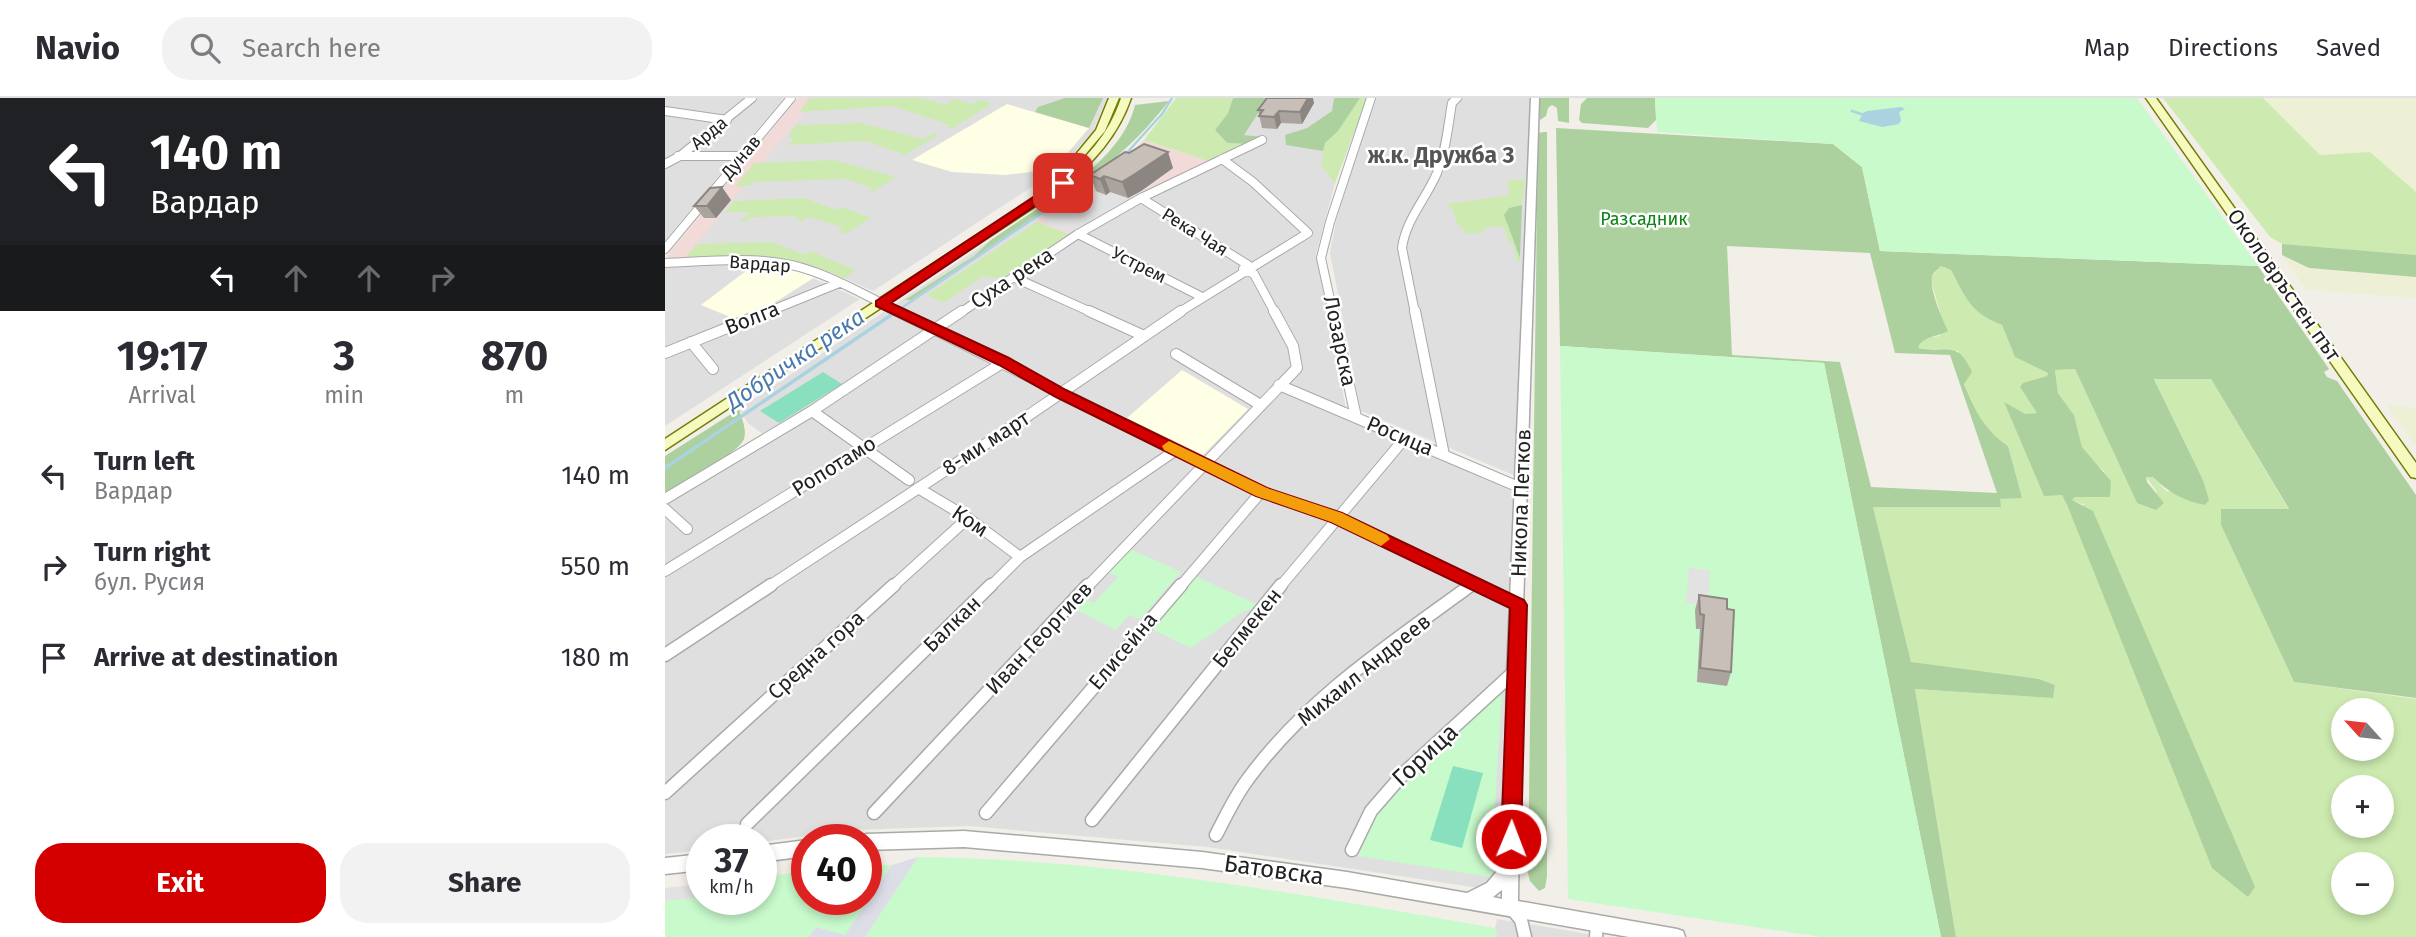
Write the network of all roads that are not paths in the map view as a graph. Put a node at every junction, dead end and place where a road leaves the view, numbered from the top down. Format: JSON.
{"nodes":[{"id":1,"x":752,"y":98,"type":"edge"},
{"id":2,"x":791,"y":98,"type":"edge"},
{"id":3,"x":1114,"y":98,"type":"edge"},
{"id":4,"x":1126,"y":98,"type":"edge"},
{"id":5,"x":1371,"y":98,"type":"edge"},
{"id":6,"x":1457,"y":98,"type":"edge"},
{"id":7,"x":1535,"y":98,"type":"edge"},
{"id":8,"x":2151,"y":98,"type":"edge"},
{"id":9,"x":665,"y":111,"type":"edge"},
{"id":10,"x":727,"y":120,"type":"junction"},
{"id":11,"x":1262,"y":140,"type":"dead end"},
{"id":12,"x":665,"y":156,"type":"edge"},
{"id":13,"x":680,"y":156,"type":"junction"},
{"id":14,"x":742,"y":156,"type":"junction"},
{"id":15,"x":1222,"y":159,"type":"junction"},
{"id":16,"x":665,"y":164,"type":"edge"},
{"id":17,"x":1141,"y":198,"type":"junction"},
{"id":18,"x":1078,"y":234,"type":"junction"},
{"id":19,"x":665,"y":249,"type":"edge"},
{"id":20,"x":665,"y":263,"type":"edge"},
{"id":21,"x":1246,"y":267,"type":"junction"},
{"id":22,"x":1013,"y":276,"type":"junction"},
{"id":23,"x":839,"y":282,"type":"junction"},
{"id":24,"x":1200,"y":296,"type":"junction"},
{"id":25,"x":880,"y":303,"type":"junction"},
{"id":26,"x":935,"y":329,"type":"junction"},
{"id":27,"x":1142,"y":335,"type":"junction"},
{"id":28,"x":691,"y":342,"type":"junction"},
{"id":29,"x":665,"y":353,"type":"edge"},
{"id":30,"x":1176,"y":354,"type":"dead end"},
{"id":31,"x":1004,"y":362,"type":"junction"},
{"id":32,"x":713,"y":369,"type":"dead end"},
{"id":33,"x":1279,"y":385,"type":"junction"},
{"id":34,"x":1061,"y":394,"type":"junction"},
{"id":35,"x":1259,"y":404,"type":"junction"},
{"id":36,"x":812,"y":411,"type":"junction"},
{"id":37,"x":1356,"y":417,"type":"junction"},
{"id":38,"x":665,"y":434,"type":"edge"},
{"id":39,"x":1405,"y":438,"type":"junction"},
{"id":40,"x":665,"y":445,"type":"edge"},
{"id":41,"x":864,"y":448,"type":"junction"},
{"id":42,"x":1177,"y":450,"type":"junction"},
{"id":43,"x":1444,"y":454,"type":"junction"},
{"id":44,"x":1203,"y":463,"type":"junction"},
{"id":45,"x":2416,"y":473,"type":"edge"},
{"id":46,"x":913,"y":484,"type":"junction"},
{"id":47,"x":1521,"y":488,"type":"junction"},
{"id":48,"x":1262,"y":492,"type":"junction"},
{"id":49,"x":665,"y":499,"type":"edge"},
{"id":50,"x":665,"y":509,"type":"edge"},
{"id":51,"x":1336,"y":517,"type":"junction"},
{"id":52,"x":968,"y":518,"type":"junction"},
{"id":53,"x":687,"y":529,"type":"dead end"},
{"id":54,"x":1020,"y":557,"type":"junction"},
{"id":55,"x":665,"y":571,"type":"edge"},
{"id":56,"x":1474,"y":583,"type":"junction"},
{"id":57,"x":1518,"y":605,"type":"junction"},
{"id":58,"x":665,"y":655,"type":"edge"},
{"id":59,"x":1514,"y":672,"type":"junction"},
{"id":60,"x":665,"y":793,"type":"edge"},
{"id":61,"x":874,"y":813,"type":"dead end"},
{"id":62,"x":986,"y":813,"type":"dead end"},
{"id":63,"x":1092,"y":820,"type":"dead end"},
{"id":64,"x":747,"y":824,"type":"dead end"},
{"id":65,"x":1216,"y":835,"type":"dead end"},
{"id":66,"x":882,"y":842,"type":"edge"},
{"id":67,"x":1352,"y":850,"type":"dead end"},
{"id":68,"x":686,"y":864,"type":"edge"},
{"id":69,"x":665,"y":866,"type":"edge"},
{"id":70,"x":1510,"y":867,"type":"junction"},
{"id":71,"x":1467,"y":900,"type":"junction"},
{"id":72,"x":1510,"y":907,"type":"junction"},
{"id":73,"x":1597,"y":930,"type":"edge"},
{"id":74,"x":1525,"y":937,"type":"edge"},
{"id":75,"x":1677,"y":937,"type":"edge"}],
"edges":[{"from":1,"to":10,"type":"street","name":"Арда"},
{"from":2,"to":14,"type":"street","name":"Дунав"},
{"from":3,"to":25,"type":"main road"},
{"from":4,"to":25,"type":"main road"},
{"from":5,"to":37,"type":"street","name":"Лозарска"},
{"from":6,"to":43,"type":"street"},
{"from":7,"to":47,"type":"street","name":"Никола Петков"},
{"from":8,"to":45,"type":"main road","name":"Околовръстен път"},
{"from":9,"to":10,"type":"street"},
{"from":10,"to":13,"type":"street","name":"Арда"},
{"from":11,"to":15,"type":"street","name":"Суха река"},
{"from":12,"to":13,"type":"street"},
{"from":13,"to":14,"type":"street"},
{"from":13,"to":16,"type":"street","name":"Арда"},
{"from":14,"to":19,"type":"street","name":"Дунав"},
{"from":15,"to":17,"type":"street","name":"Суха река"},
{"from":15,"to":21,"type":"street","name":"8-ми март"},
{"from":17,"to":18,"type":"street","name":"Суха река"},
{"from":17,"to":21,"type":"street","name":"Река Чая"},
{"from":18,"to":22,"type":"street","name":"Суха река"},
{"from":18,"to":24,"type":"street","name":"Устрем"},
{"from":20,"to":23,"type":"street","name":"Вардар"},
{"from":21,"to":24,"type":"street","name":"8-ми март"},
{"from":21,"to":33,"type":"street","name":"Река Чая"},
{"from":22,"to":26,"type":"street","name":"Суха река"},
{"from":22,"to":27,"type":"street"},
{"from":23,"to":25,"type":"street","name":"Вардар"},
{"from":23,"to":28,"type":"street","name":"Волга"},
{"from":24,"to":27,"type":"street","name":"8-ми март"},
{"from":25,"to":26,"type":"street","name":"Вардар"},
{"from":25,"to":38,"type":"main road"},
{"from":25,"to":40,"type":"main road"},
{"from":26,"to":31,"type":"street"},
{"from":26,"to":36,"type":"street","name":"Суха река"},
{"from":27,"to":34,"type":"street","name":"8-ми март"},
{"from":28,"to":29,"type":"street","name":"Волга"},
{"from":28,"to":32,"type":"street"},
{"from":30,"to":35,"type":"street"},
{"from":31,"to":34,"type":"street"},
{"from":31,"to":41,"type":"street","name":"Ропотамо"},
{"from":33,"to":35,"type":"street"},
{"from":33,"to":37,"type":"street","name":"Росица"},
{"from":34,"to":42,"type":"street"},
{"from":34,"to":46,"type":"street","name":"8-ми март"},
{"from":35,"to":44,"type":"street"},
{"from":36,"to":41,"type":"street","name":"Ком"},
{"from":36,"to":49,"type":"street","name":"Суха река"},
{"from":37,"to":39,"type":"street","name":"Росица"},
{"from":39,"to":43,"type":"street","name":"Росица"},
{"from":39,"to":51,"type":"street","name":"Белмекен"},
{"from":41,"to":46,"type":"street","name":"Ком"},
{"from":41,"to":55,"type":"street","name":"Ропотамо"},
{"from":42,"to":44,"type":"street"},
{"from":42,"to":54,"type":"street","name":"Балкан"},
{"from":43,"to":47,"type":"street","name":"Росица"},
{"from":44,"to":48,"type":"street"},
{"from":44,"to":61,"type":"street","name":"Иван Георгиев"},
{"from":46,"to":52,"type":"street","name":"Ком"},
{"from":46,"to":58,"type":"street","name":"8-ми март"},
{"from":47,"to":57,"type":"street","name":"Никола Петков"},
{"from":48,"to":51,"type":"street"},
{"from":48,"to":62,"type":"street","name":"Елисейна"},
{"from":50,"to":53,"type":"street"},
{"from":51,"to":56,"type":"street"},
{"from":51,"to":63,"type":"street","name":"Белмекен"},
{"from":52,"to":54,"type":"street","name":"Ком"},
{"from":52,"to":60,"type":"street","name":"Средна гора"},
{"from":54,"to":64,"type":"street","name":"Балкан"},
{"from":56,"to":57,"type":"street"},
{"from":56,"to":65,"type":"street","name":"Михаил Андреев"},
{"from":57,"to":59,"type":"street","name":"Никола Петков"},
{"from":59,"to":67,"type":"street","name":"Горица"},
{"from":59,"to":70,"type":"street","name":"Никола Петков"},
{"from":66,"to":71,"type":"street","name":"Батовска"},
{"from":68,"to":69,"type":"street"},
{"from":70,"to":71,"type":"street"},
{"from":70,"to":72,"type":"street","name":"Никола Петков"},
{"from":71,"to":72,"type":"street","name":"Батовска"},
{"from":72,"to":73,"type":"street","name":"Батовска"},
{"from":72,"to":74,"type":"street"},
{"from":73,"to":75,"type":"street","name":"Батовска"}]}
